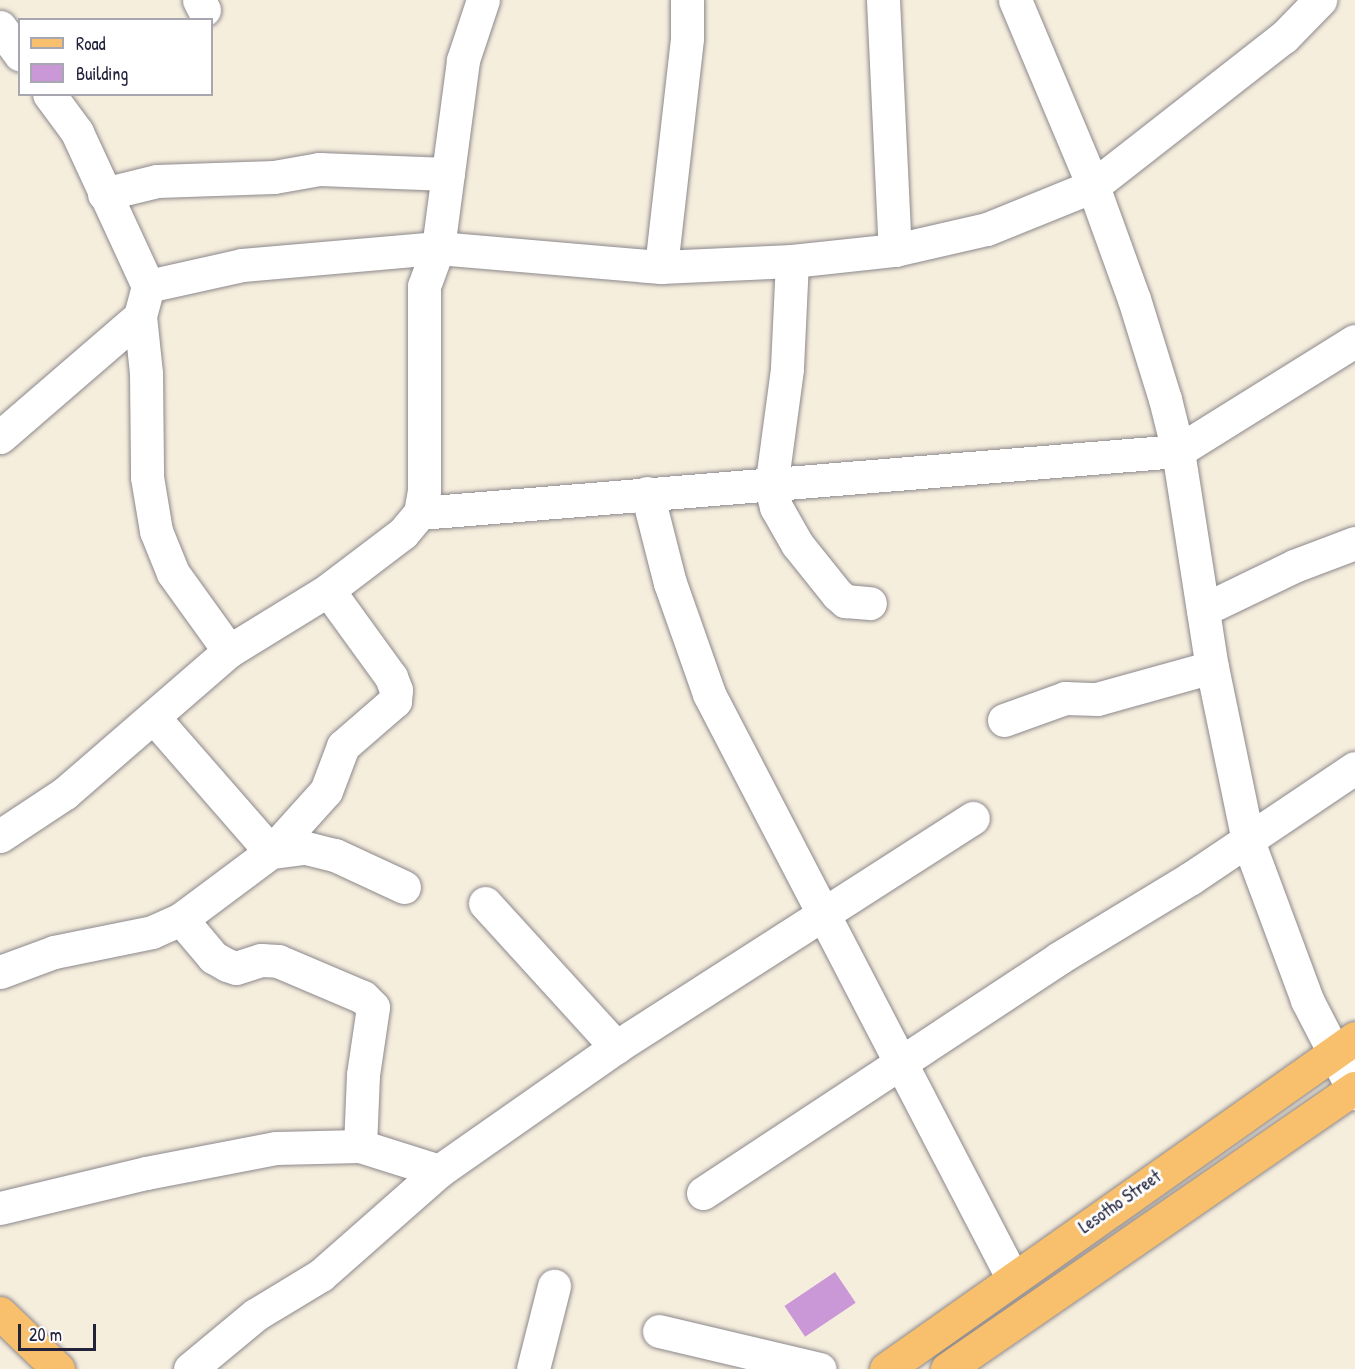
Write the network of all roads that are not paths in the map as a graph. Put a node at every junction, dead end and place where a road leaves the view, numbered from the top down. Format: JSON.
{"nodes":[{"id":1,"x":483,"y":0,"type":"edge"},
{"id":2,"x":687,"y":0,"type":"edge"},
{"id":3,"x":883,"y":0,"type":"edge"},
{"id":4,"x":1015,"y":0,"type":"edge"},
{"id":5,"x":1320,"y":0,"type":"edge"},
{"id":6,"x":0,"y":27,"type":"edge"},
{"id":7,"x":18,"y":52,"type":"edge"},
{"id":8,"x":50,"y":96,"type":"edge"},
{"id":9,"x":448,"y":174,"type":"junction"},
{"id":10,"x":1093,"y":186,"type":"junction"},
{"id":11,"x":104,"y":194,"type":"junction"},
{"id":12,"x":438,"y":248,"type":"junction"},
{"id":13,"x":895,"y":249,"type":"junction"},
{"id":14,"x":792,"y":261,"type":"junction"},
{"id":15,"x":662,"y":267,"type":"junction"},
{"id":16,"x":144,"y":301,"type":"junction"},
{"id":17,"x":1355,"y":341,"type":"edge"},
{"id":18,"x":0,"y":437,"type":"edge"},
{"id":19,"x":1178,"y":451,"type":"junction"},
{"id":20,"x":771,"y":487,"type":"junction"},
{"id":21,"x":647,"y":493,"type":"junction"},
{"id":22,"x":420,"y":513,"type":"junction"},
{"id":23,"x":1355,"y":543,"type":"edge"},
{"id":24,"x":328,"y":590,"type":"junction"},
{"id":25,"x":870,"y":603,"type":"dead end"},
{"id":26,"x":1203,"y":610,"type":"junction"},
{"id":27,"x":229,"y":651,"type":"junction"},
{"id":28,"x":1212,"y":667,"type":"junction"},
{"id":29,"x":155,"y":719,"type":"junction"},
{"id":30,"x":1004,"y":720,"type":"dead end"},
{"id":31,"x":1355,"y":768,"type":"edge"},
{"id":32,"x":973,"y":818,"type":"dead end"},
{"id":33,"x":0,"y":836,"type":"edge"},
{"id":34,"x":1248,"y":841,"type":"junction"},
{"id":35,"x":271,"y":852,"type":"junction"},
{"id":36,"x":404,"y":887,"type":"dead end"},
{"id":37,"x":485,"y":903,"type":"dead end"},
{"id":38,"x":826,"y":915,"type":"junction"},
{"id":39,"x":181,"y":919,"type":"junction"},
{"id":40,"x":0,"y":972,"type":"edge"},
{"id":41,"x":1344,"y":1046,"type":"edge"},
{"id":42,"x":616,"y":1047,"type":"junction"},
{"id":43,"x":902,"y":1061,"type":"junction"},
{"id":44,"x":1354,"y":1090,"type":"edge"},
{"id":45,"x":360,"y":1146,"type":"junction"},
{"id":46,"x":439,"y":1171,"type":"junction"},
{"id":47,"x":703,"y":1193,"type":"dead end"},
{"id":48,"x":0,"y":1208,"type":"edge"},
{"id":49,"x":1012,"y":1277,"type":"junction"},
{"id":50,"x":554,"y":1286,"type":"dead end"},
{"id":51,"x":0,"y":1313,"type":"edge"},
{"id":52,"x":659,"y":1331,"type":"dead end"},
{"id":53,"x":58,"y":1369,"type":"edge"},
{"id":54,"x":190,"y":1369,"type":"edge"},
{"id":55,"x":533,"y":1369,"type":"edge"},
{"id":56,"x":820,"y":1369,"type":"edge"},
{"id":57,"x":886,"y":1369,"type":"edge"},
{"id":58,"x":947,"y":1369,"type":"edge"}],
"edges":[{"from":1,"to":9,"type":"street"},
{"from":2,"to":15,"type":"street"},
{"from":3,"to":13,"type":"street"},
{"from":4,"to":10,"type":"street"},
{"from":5,"to":10,"type":"street"},
{"from":6,"to":7,"type":"street"},
{"from":8,"to":11,"type":"street"},
{"from":9,"to":11,"type":"street"},
{"from":9,"to":12,"type":"street"},
{"from":10,"to":13,"type":"street"},
{"from":10,"to":19,"type":"street"},
{"from":11,"to":16,"type":"street"},
{"from":12,"to":15,"type":"street"},
{"from":12,"to":16,"type":"street"},
{"from":12,"to":22,"type":"street"},
{"from":13,"to":14,"type":"street"},
{"from":14,"to":15,"type":"street"},
{"from":14,"to":20,"type":"street"},
{"from":16,"to":18,"type":"street"},
{"from":16,"to":27,"type":"street"},
{"from":17,"to":19,"type":"street"},
{"from":19,"to":20,"type":"street"},
{"from":19,"to":26,"type":"street"},
{"from":20,"to":21,"type":"street"},
{"from":20,"to":25,"type":"street"},
{"from":21,"to":22,"type":"street"},
{"from":21,"to":38,"type":"street"},
{"from":22,"to":24,"type":"street"},
{"from":23,"to":26,"type":"street"},
{"from":24,"to":27,"type":"street"},
{"from":24,"to":35,"type":"street"},
{"from":26,"to":28,"type":"street"},
{"from":27,"to":29,"type":"street"},
{"from":28,"to":30,"type":"street"},
{"from":28,"to":34,"type":"street"},
{"from":29,"to":33,"type":"street"},
{"from":29,"to":35,"type":"street"},
{"from":31,"to":34,"type":"street"},
{"from":32,"to":38,"type":"street"},
{"from":34,"to":41,"type":"street"},
{"from":34,"to":43,"type":"street"},
{"from":35,"to":36,"type":"street"},
{"from":35,"to":39,"type":"street"},
{"from":37,"to":42,"type":"street"},
{"from":38,"to":42,"type":"street"},
{"from":38,"to":43,"type":"street"},
{"from":39,"to":40,"type":"street"},
{"from":39,"to":45,"type":"street"},
{"from":41,"to":44,"type":"street"},
{"from":41,"to":49,"type":"main road","name":"Lesotho Street"},
{"from":42,"to":46,"type":"street"},
{"from":43,"to":47,"type":"street"},
{"from":43,"to":49,"type":"street"},
{"from":44,"to":58,"type":"main road"},
{"from":45,"to":46,"type":"street"},
{"from":45,"to":48,"type":"street"},
{"from":46,"to":54,"type":"street"},
{"from":49,"to":57,"type":"main road","name":"Lesotho Street"},
{"from":50,"to":55,"type":"street"},
{"from":51,"to":53,"type":"main road"},
{"from":52,"to":56,"type":"street"}]}
